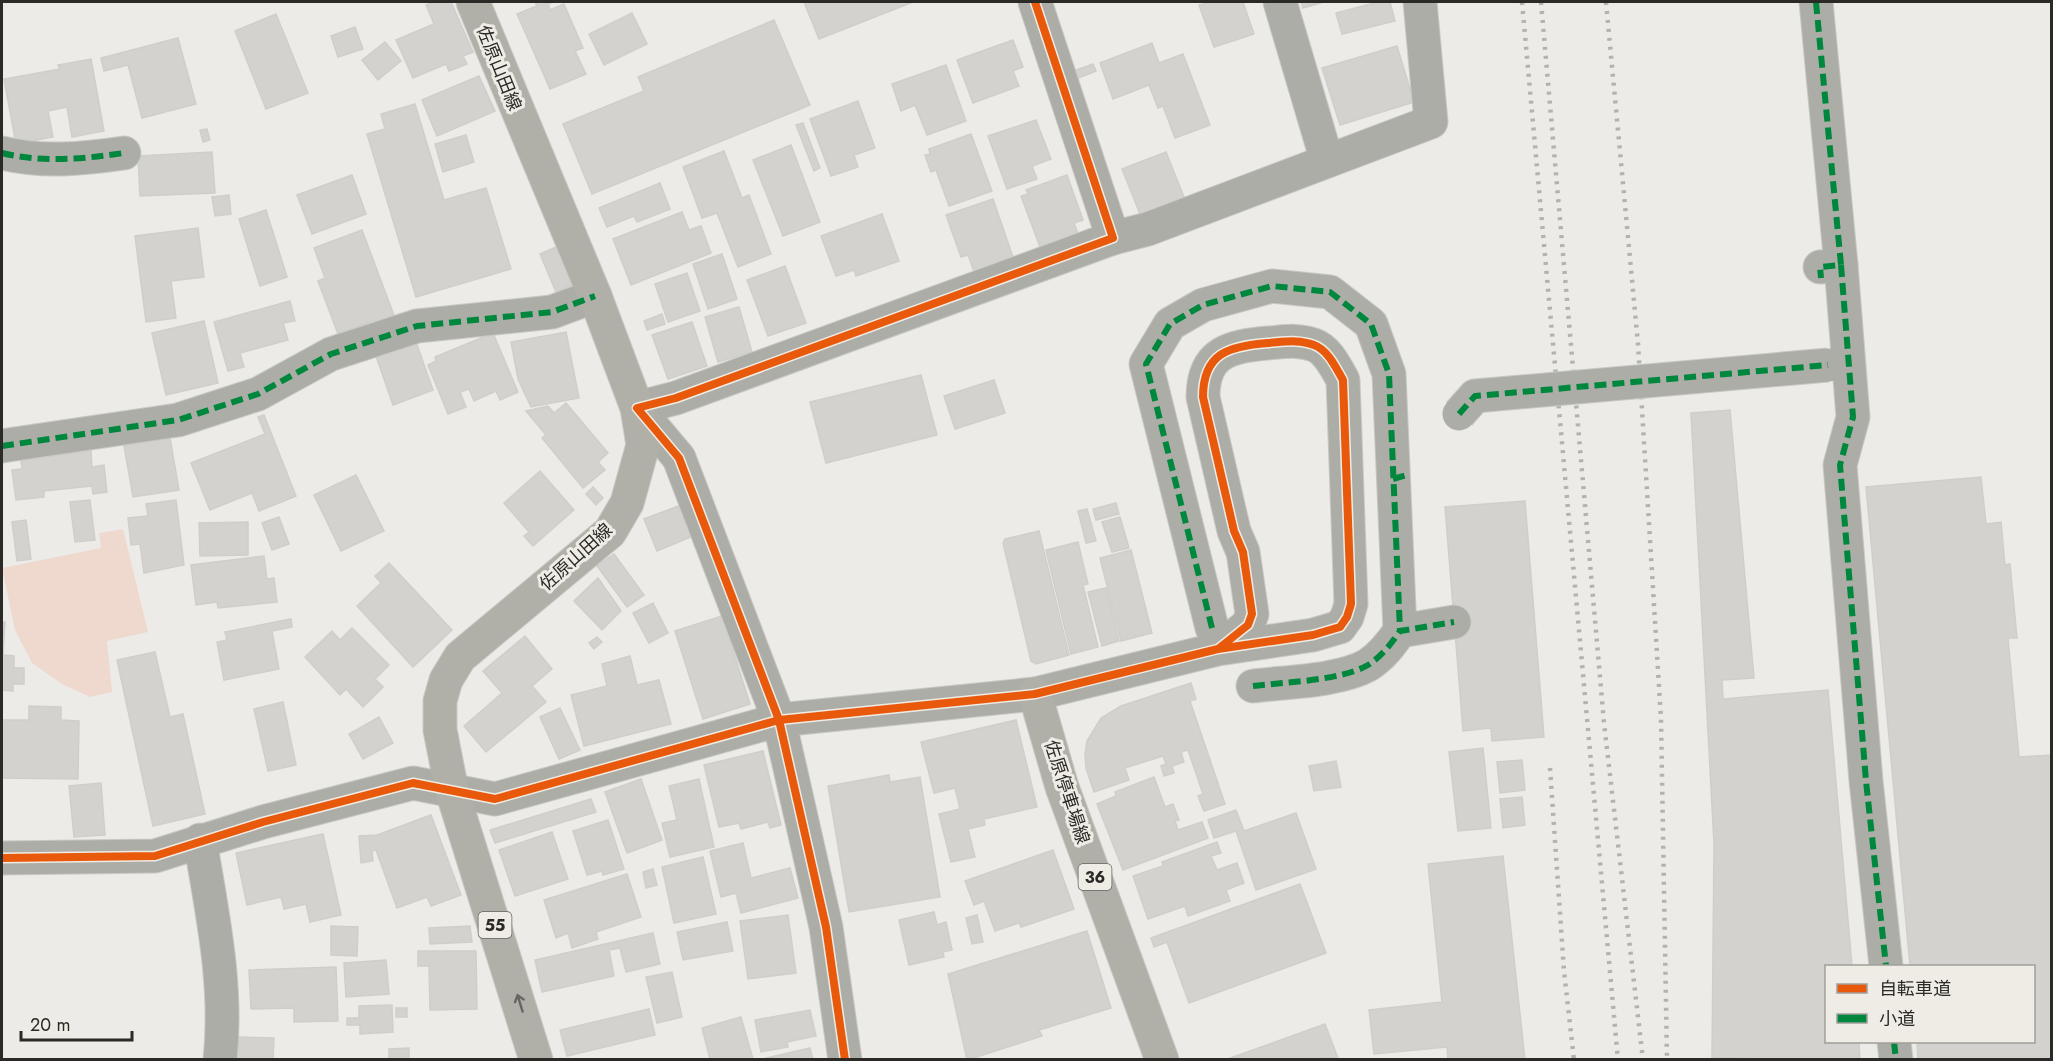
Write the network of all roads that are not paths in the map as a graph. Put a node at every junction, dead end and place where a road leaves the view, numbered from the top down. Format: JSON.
{"nodes":[{"id":1,"x":473,"y":2,"type":"edge"},
{"id":2,"x":1035,"y":2,"type":"edge"},
{"id":3,"x":1280,"y":2,"type":"edge"},
{"id":4,"x":1419,"y":2,"type":"edge"},
{"id":5,"x":1816,"y":2,"type":"edge"},
{"id":6,"x":2,"y":153,"type":"edge"},
{"id":7,"x":124,"y":153,"type":"dead end"},
{"id":8,"x":1327,"y":161,"type":"junction"},
{"id":9,"x":1113,"y":238,"type":"junction"},
{"id":10,"x":595,"y":296,"type":"junction"},
{"id":11,"x":1828,"y":365,"type":"dead end"},
{"id":12,"x":637,"y":408,"type":"junction"},
{"id":13,"x":1459,"y":414,"type":"dead end"},
{"id":14,"x":2,"y":446,"type":"edge"},
{"id":15,"x":1249,"y":582,"type":"junction"},
{"id":16,"x":1454,"y":622,"type":"dead end"},
{"id":17,"x":1400,"y":631,"type":"junction"},
{"id":18,"x":1301,"y":636,"type":"junction"},
{"id":19,"x":1215,"y":639,"type":"junction"},
{"id":20,"x":1253,"y":686,"type":"dead end"},
{"id":21,"x":1035,"y":694,"type":"junction"},
{"id":22,"x":779,"y":720,"type":"junction"},
{"id":23,"x":452,"y":791,"type":"junction"},
{"id":24,"x":200,"y":840,"type":"junction"},
{"id":25,"x":2,"y":858,"type":"edge"},
{"id":26,"x":1886,"y":965,"type":"edge"},
{"id":27,"x":1894,"y":1043,"type":"edge"},
{"id":28,"x":220,"y":1059,"type":"edge"},
{"id":29,"x":536,"y":1059,"type":"edge"},
{"id":30,"x":845,"y":1059,"type":"edge"},
{"id":31,"x":1162,"y":1059,"type":"edge"},
{"id":32,"x":1896,"y":1059,"type":"edge"}],
"edges":[{"from":1,"to":10,"type":"main road","name":"佐原山田線","number":"55"},
{"from":2,"to":9,"type":"street"},
{"from":3,"to":8,"type":"street"},
{"from":4,"to":8,"type":"street"},
{"from":5,"to":26,"type":"street"},
{"from":6,"to":7,"type":"street"},
{"from":8,"to":9,"type":"street"},
{"from":9,"to":12,"type":"street"},
{"from":10,"to":12,"type":"main road","name":"佐原山田線","number":"55"},
{"from":10,"to":14,"type":"street"},
{"from":11,"to":13,"type":"street","bridge":true},
{"from":12,"to":22,"type":"street"},
{"from":12,"to":23,"type":"main road","name":"佐原山田線","number":"55"},
{"from":15,"to":18,"type":"street"},
{"from":15,"to":18,"type":"street"},
{"from":15,"to":19,"type":"street"},
{"from":16,"to":17,"type":"street"},
{"from":17,"to":19,"type":"street"},
{"from":17,"to":20,"type":"street"},
{"from":18,"to":19,"type":"street"},
{"from":19,"to":21,"type":"street"},
{"from":21,"to":22,"type":"street"},
{"from":21,"to":31,"type":"main road","name":"佐原停車場線","number":"36"},
{"from":22,"to":23,"type":"street"},
{"from":22,"to":30,"type":"street"},
{"from":23,"to":24,"type":"street"},
{"from":29,"to":23,"type":"main road","name":"佐原山田線","number":"55","one_way":true},
{"from":24,"to":25,"type":"street"},
{"from":24,"to":28,"type":"street"},
{"from":27,"to":32,"type":"street"}]}
